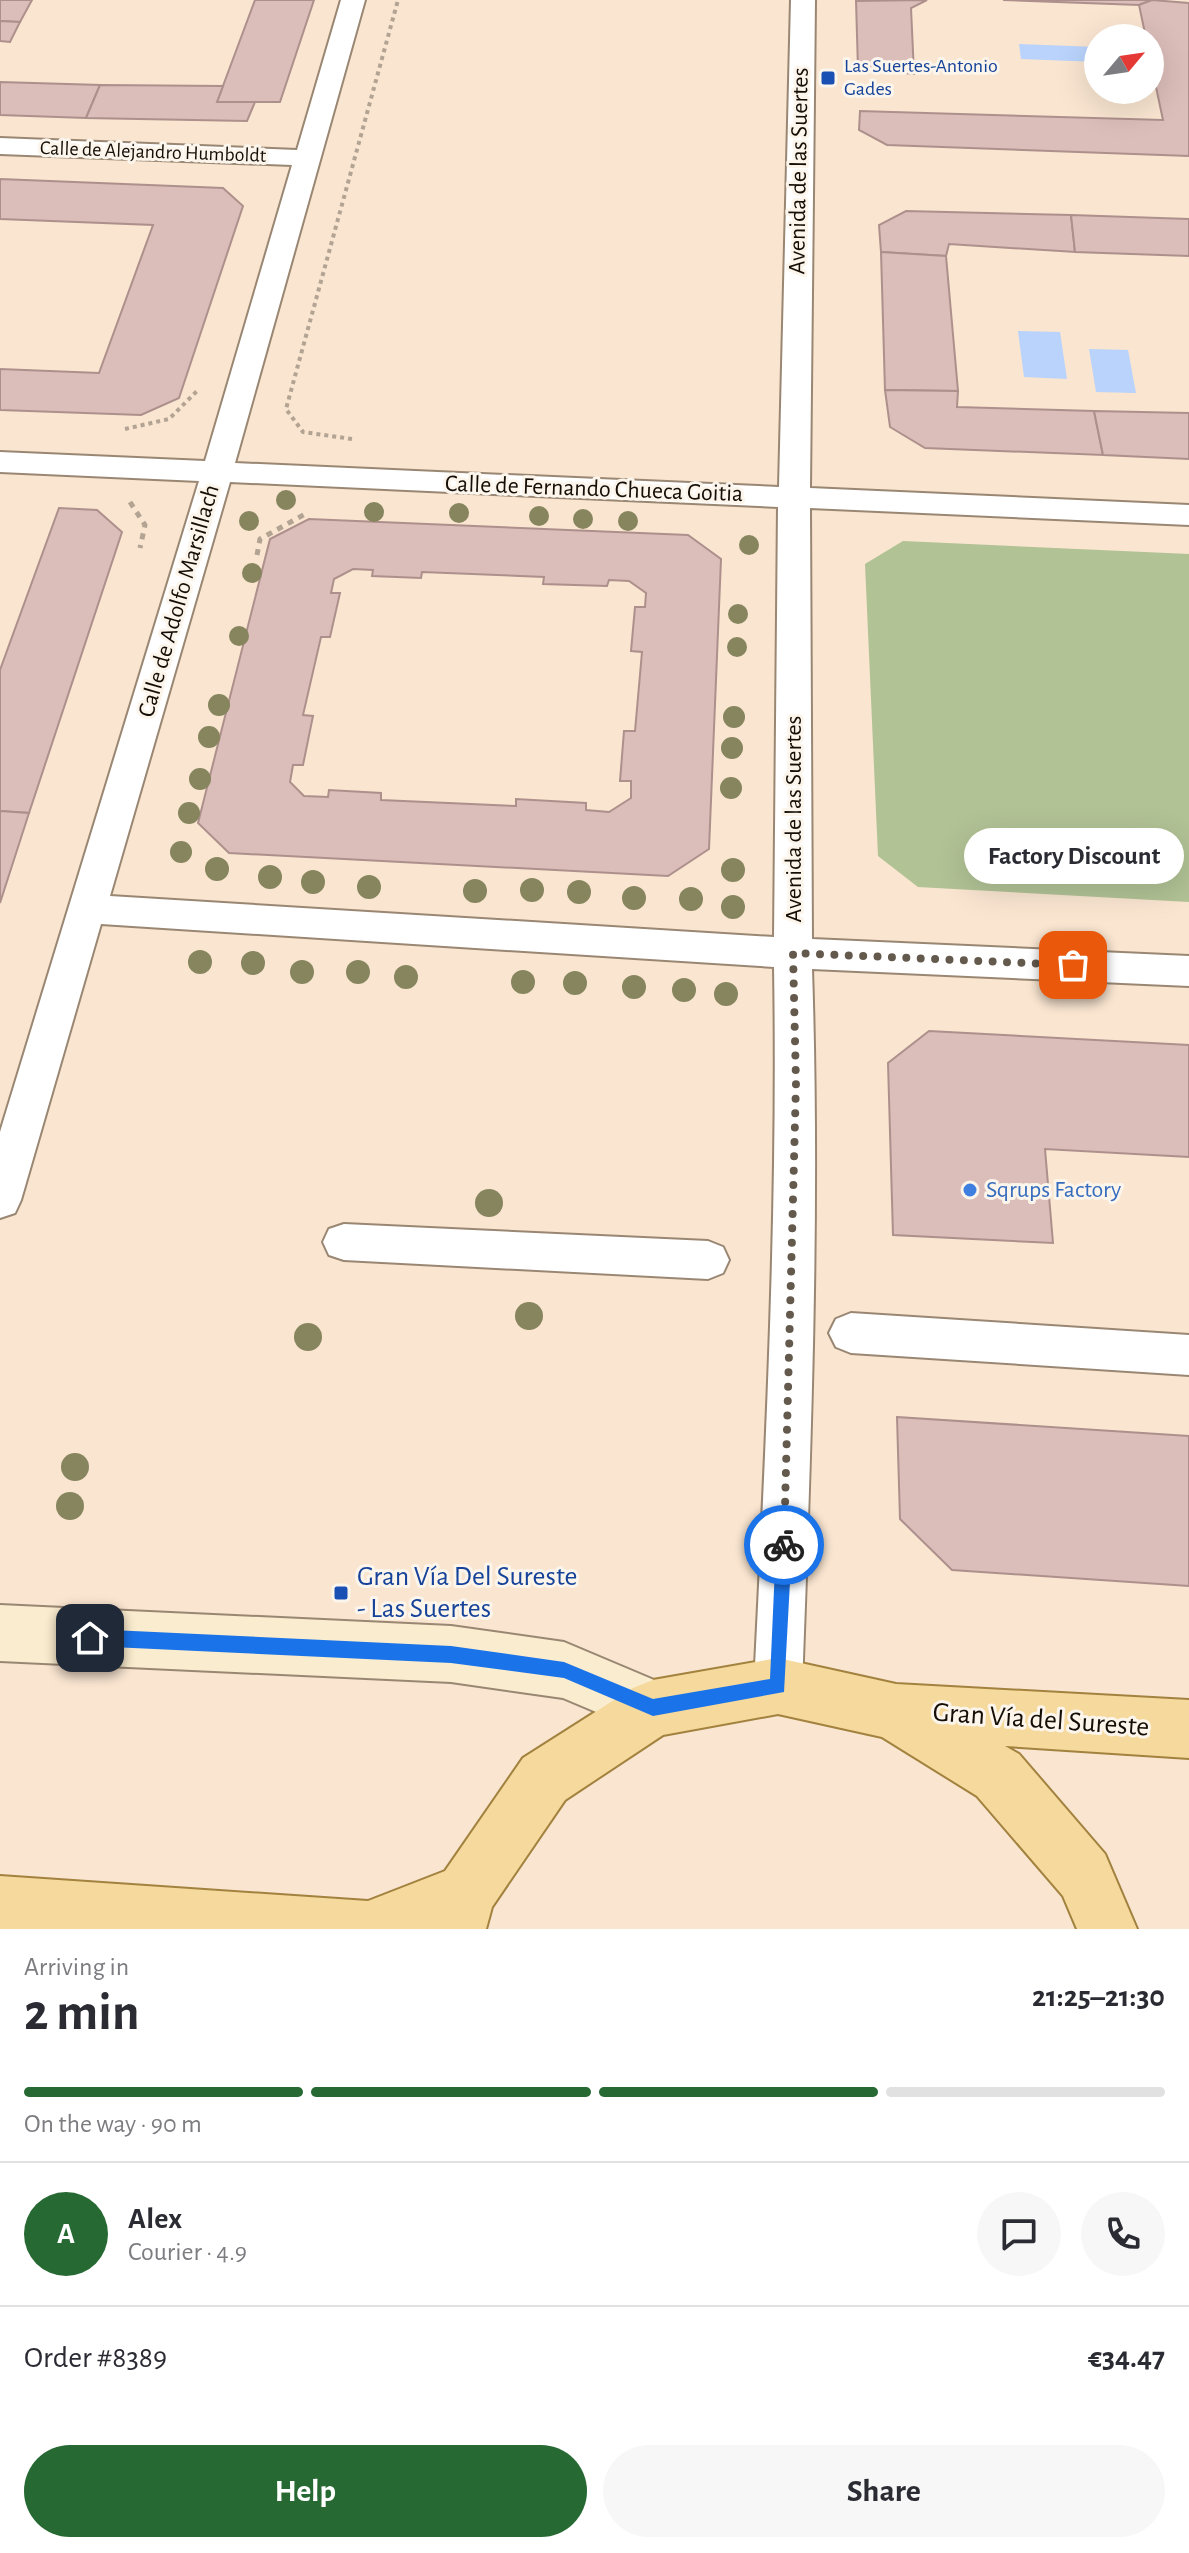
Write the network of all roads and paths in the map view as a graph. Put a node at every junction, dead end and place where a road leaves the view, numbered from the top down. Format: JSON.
{"nodes":[{"id":1,"x":353,"y":0,"type":"edge"},
{"id":2,"x":398,"y":0,"type":"edge"},
{"id":3,"x":803,"y":0,"type":"edge"},
{"id":4,"x":0,"y":146,"type":"edge"},
{"id":5,"x":307,"y":158,"type":"junction"},
{"id":6,"x":198,"y":389,"type":"dead end"},
{"id":7,"x":117,"y":429,"type":"dead end"},
{"id":8,"x":352,"y":439,"type":"dead end"},
{"id":9,"x":0,"y":462,"type":"edge"},
{"id":10,"x":217,"y":473,"type":"junction"},
{"id":11,"x":794,"y":498,"type":"junction"},
{"id":12,"x":310,"y":511,"type":"dead end"},
{"id":13,"x":1189,"y":515,"type":"edge"},
{"id":14,"x":257,"y":555,"type":"dead end"},
{"id":15,"x":88,"y":909,"type":"junction"},
{"id":16,"x":793,"y":953,"type":"junction"},
{"id":17,"x":1189,"y":971,"type":"edge"},
{"id":18,"x":0,"y":1200,"type":"edge"},
{"id":19,"x":344,"y":1242,"type":"dead end"},
{"id":20,"x":708,"y":1260,"type":"dead end"},
{"id":21,"x":851,"y":1333,"type":"dead end"},
{"id":22,"x":1189,"y":1355,"type":"edge"},
{"id":23,"x":0,"y":1633,"type":"edge"},
{"id":24,"x":778,"y":1686,"type":"junction"},
{"id":25,"x":653,"y":1708,"type":"junction"},
{"id":26,"x":892,"y":1711,"type":"junction"},
{"id":27,"x":1189,"y":1729,"type":"edge"},
{"id":28,"x":0,"y":1906,"type":"edge"},
{"id":29,"x":461,"y":1911,"type":"edge"},
{"id":30,"x":362,"y":1929,"type":"edge"},
{"id":31,"x":373,"y":1929,"type":"edge"},
{"id":32,"x":1107,"y":1929,"type":"edge"}],
"edges":[{"from":1,"to":5,"type":"street","name":"Calle de Adolfo Marsillach"},
{"from":2,"to":8,"type":"path"},
{"from":3,"to":11,"type":"street","name":"Avenida de las Suertes"},
{"from":4,"to":5,"type":"street","name":"Calle de Alejandro Humboldt"},
{"from":5,"to":10,"type":"street","name":"Calle de Adolfo Marsillach"},
{"from":6,"to":7,"type":"path"},
{"from":9,"to":10,"type":"street","name":"Calle de Fernando Chueca Goitia"},
{"from":10,"to":11,"type":"street","name":"Calle de Fernando Chueca Goitia"},
{"from":10,"to":15,"type":"street","name":"Calle de Adolfo Marsillach"},
{"from":11,"to":13,"type":"street","name":"Calle de Fernando Chueca Goitia"},
{"from":11,"to":16,"type":"street","name":"Avenida de las Suertes"},
{"from":12,"to":14,"type":"path"},
{"from":15,"to":16,"type":"street"},
{"from":15,"to":18,"type":"street","name":"Calle de Adolfo Marsillach"},
{"from":16,"to":17,"type":"street"},
{"from":16,"to":24,"type":"street","name":"Avenida de las Suertes"},
{"from":19,"to":20,"type":"street"},
{"from":21,"to":22,"type":"street"},
{"from":23,"to":25,"type":"street"},
{"from":24,"to":25,"type":"main road"},
{"from":24,"to":26,"type":"main road"},
{"from":25,"to":29,"type":"main road"},
{"from":26,"to":27,"type":"main road","name":"Gran Vía del Sureste"},
{"from":26,"to":32,"type":"main road"},
{"from":28,"to":30,"type":"main road"},
{"from":29,"to":31,"type":"main road"}]}
